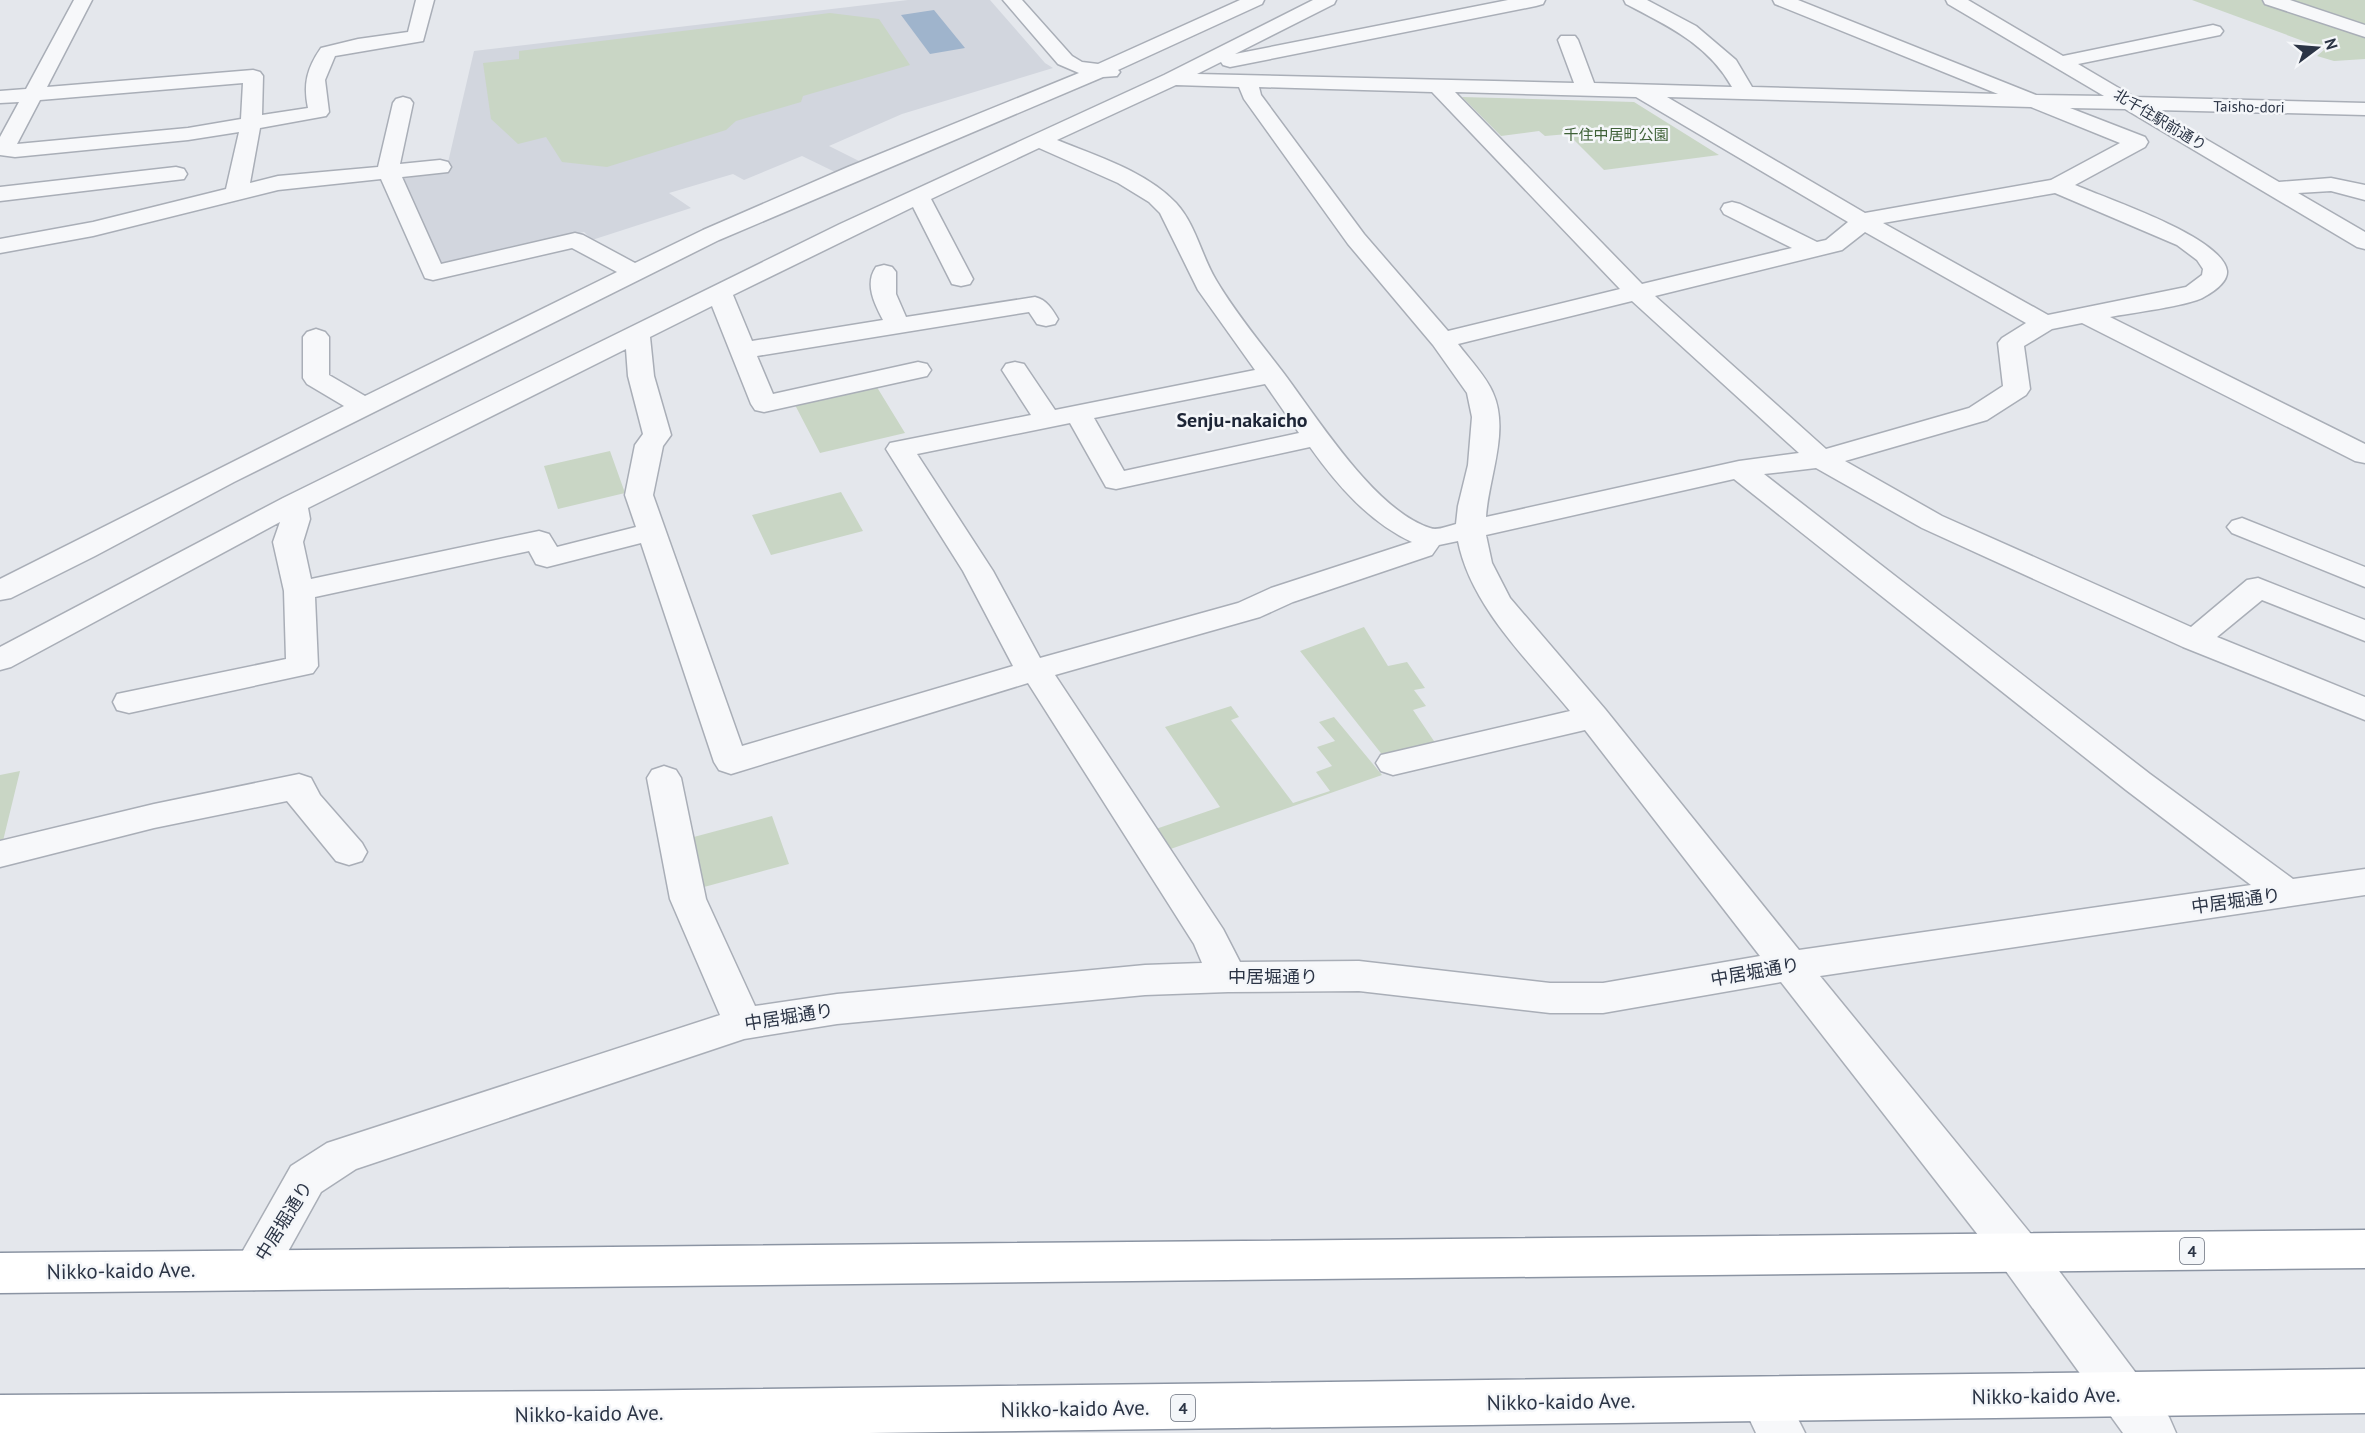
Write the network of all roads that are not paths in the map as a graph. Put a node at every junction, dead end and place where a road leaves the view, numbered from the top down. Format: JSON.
{"nodes":[{"id":1,"x":83,"y":0,"type":"edge"},
{"id":2,"x":425,"y":0,"type":"edge"},
{"id":3,"x":1011,"y":0,"type":"edge"},
{"id":4,"x":1255,"y":0,"type":"edge"},
{"id":5,"x":1327,"y":0,"type":"edge"},
{"id":6,"x":1536,"y":0,"type":"edge"},
{"id":7,"x":1633,"y":0,"type":"edge"},
{"id":8,"x":1782,"y":0,"type":"edge"},
{"id":9,"x":1955,"y":0,"type":"edge"},
{"id":10,"x":2272,"y":0,"type":"edge"},
{"id":11,"x":2213,"y":31,"type":"dead end"},
{"id":12,"x":2365,"y":31,"type":"edge"},
{"id":13,"x":1568,"y":40,"type":"dead end"},
{"id":14,"x":2061,"y":62,"type":"junction"},
{"id":15,"x":1097,"y":72,"type":"junction"},
{"id":16,"x":1171,"y":79,"type":"junction"},
{"id":17,"x":1247,"y":80,"type":"junction"},
{"id":18,"x":1436,"y":84,"type":"junction"},
{"id":19,"x":1586,"y":89,"type":"junction"},
{"id":20,"x":1640,"y":91,"type":"junction"},
{"id":21,"x":1745,"y":93,"type":"junction"},
{"id":22,"x":34,"y":95,"type":"junction"},
{"id":23,"x":0,"y":97,"type":"edge"},
{"id":24,"x":2034,"y":102,"type":"junction"},
{"id":25,"x":403,"y":104,"type":"dead end"},
{"id":26,"x":2134,"y":104,"type":"junction"},
{"id":27,"x":2365,"y":110,"type":"edge"},
{"id":28,"x":251,"y":123,"type":"junction"},
{"id":29,"x":188,"y":134,"type":"junction"},
{"id":30,"x":2185,"y":135,"type":"junction"},
{"id":31,"x":1040,"y":141,"type":"junction"},
{"id":32,"x":2137,"y":142,"type":"junction"},
{"id":33,"x":2,"y":149,"type":"edge"},
{"id":34,"x":440,"y":166,"type":"dead end"},
{"id":35,"x":388,"y":171,"type":"junction"},
{"id":36,"x":176,"y":174,"type":"junction"},
{"id":37,"x":2058,"y":186,"type":"junction"},
{"id":38,"x":2276,"y":189,"type":"junction"},
{"id":39,"x":237,"y":192,"type":"junction"},
{"id":40,"x":2365,"y":193,"type":"edge"},
{"id":41,"x":0,"y":194,"type":"edge"},
{"id":42,"x":919,"y":198,"type":"junction"},
{"id":43,"x":1732,"y":209,"type":"dead end"},
{"id":44,"x":166,"y":210,"type":"junction"},
{"id":45,"x":1864,"y":222,"type":"junction"},
{"id":46,"x":2365,"y":242,"type":"edge"},
{"id":47,"x":0,"y":246,"type":"edge"},
{"id":48,"x":1814,"y":250,"type":"junction"},
{"id":49,"x":634,"y":272,"type":"junction"},
{"id":50,"x":884,"y":272,"type":"dead end"},
{"id":51,"x":961,"y":279,"type":"dead end"},
{"id":52,"x":1637,"y":293,"type":"junction"},
{"id":53,"x":720,"y":294,"type":"junction"},
{"id":54,"x":2084,"y":314,"type":"junction"},
{"id":55,"x":1046,"y":319,"type":"dead end"},
{"id":56,"x":2044,"y":324,"type":"junction"},
{"id":57,"x":898,"y":326,"type":"junction"},
{"id":58,"x":637,"y":334,"type":"junction"},
{"id":59,"x":316,"y":337,"type":"dead end"},
{"id":60,"x":1442,"y":340,"type":"junction"},
{"id":61,"x":744,"y":350,"type":"junction"},
{"id":62,"x":918,"y":370,"type":"dead end"},
{"id":63,"x":1015,"y":370,"type":"dead end"},
{"id":64,"x":1271,"y":375,"type":"junction"},
{"id":65,"x":364,"y":407,"type":"junction"},
{"id":66,"x":1077,"y":412,"type":"junction"},
{"id":67,"x":1047,"y":419,"type":"junction"},
{"id":68,"x":1317,"y":437,"type":"junction"},
{"id":69,"x":2365,"y":454,"type":"edge"},
{"id":70,"x":1821,"y":459,"type":"junction"},
{"id":71,"x":1739,"y":469,"type":"junction"},
{"id":72,"x":293,"y":504,"type":"junction"},
{"id":73,"x":2242,"y":527,"type":"dead end"},
{"id":74,"x":1470,"y":530,"type":"junction"},
{"id":75,"x":652,"y":532,"type":"junction"},
{"id":76,"x":1429,"y":538,"type":"junction"},
{"id":77,"x":2365,"y":578,"type":"edge"},
{"id":78,"x":0,"y":591,"type":"edge"},
{"id":79,"x":299,"y":591,"type":"junction"},
{"id":80,"x":2365,"y":631,"type":"edge"},
{"id":81,"x":2194,"y":640,"type":"junction"},
{"id":82,"x":0,"y":660,"type":"edge"},
{"id":83,"x":1033,"y":669,"type":"junction"},
{"id":84,"x":129,"y":702,"type":"dead end"},
{"id":85,"x":2365,"y":709,"type":"edge"},
{"id":86,"x":1593,"y":717,"type":"junction"},
{"id":87,"x":1393,"y":763,"type":"dead end"},
{"id":88,"x":664,"y":778,"type":"dead end"},
{"id":89,"x":349,"y":852,"type":"dead end"},
{"id":90,"x":0,"y":854,"type":"edge"},
{"id":91,"x":2365,"y":882,"type":"edge"},
{"id":92,"x":2288,"y":894,"type":"junction"},
{"id":93,"x":1789,"y":966,"type":"junction"},
{"id":94,"x":1228,"y":977,"type":"junction"},
{"id":95,"x":743,"y":1023,"type":"junction"},
{"id":96,"x":2365,"y":1249,"type":"edge"},
{"id":97,"x":2019,"y":1253,"type":"junction"},
{"id":98,"x":254,"y":1270,"type":"junction"},
{"id":99,"x":0,"y":1272,"type":"edge"},
{"id":100,"x":2365,"y":1391,"type":"edge"},
{"id":101,"x":2125,"y":1395,"type":"junction"},
{"id":102,"x":1772,"y":1416,"type":"edge"},
{"id":103,"x":0,"y":1418,"type":"edge"},
{"id":104,"x":603,"y":1424,"type":"edge"},
{"id":105,"x":2152,"y":1433,"type":"edge"}],
"edges":[{"from":1,"to":22,"type":"street"},
{"from":2,"to":28,"type":"street"},
{"from":3,"to":15,"type":"street"},
{"from":4,"to":15,"type":"street"},
{"from":5,"to":16,"type":"street"},
{"from":6,"to":16,"type":"street"},
{"from":7,"to":21,"type":"street"},
{"from":8,"to":24,"type":"street"},
{"from":9,"to":14,"type":"street","name":"北千住駅前通り"},
{"from":10,"to":12,"type":"street"},
{"from":11,"to":14,"type":"street"},
{"from":13,"to":19,"type":"street"},
{"from":14,"to":26,"type":"street","name":"北千住駅前通り"},
{"from":15,"to":16,"type":"street","name":"Taisho-dori"},
{"from":15,"to":49,"type":"street"},
{"from":16,"to":17,"type":"street","name":"Taisho-dori"},
{"from":16,"to":31,"type":"street"},
{"from":17,"to":18,"type":"street","name":"Taisho-dori"},
{"from":17,"to":60,"type":"street"},
{"from":18,"to":19,"type":"street","name":"Taisho-dori"},
{"from":18,"to":52,"type":"street"},
{"from":19,"to":20,"type":"street","name":"Taisho-dori"},
{"from":20,"to":21,"type":"street","name":"Taisho-dori"},
{"from":20,"to":45,"type":"street"},
{"from":21,"to":24,"type":"street","name":"Taisho-dori"},
{"from":22,"to":23,"type":"street"},
{"from":22,"to":28,"type":"street"},
{"from":22,"to":33,"type":"street"},
{"from":24,"to":26,"type":"street","name":"Taisho-dori"},
{"from":24,"to":32,"type":"street"},
{"from":25,"to":35,"type":"street"},
{"from":26,"to":27,"type":"street","name":"Taisho-dori"},
{"from":26,"to":30,"type":"street","name":"北千住駅前通り"},
{"from":28,"to":29,"type":"street"},
{"from":28,"to":39,"type":"street"},
{"from":29,"to":33,"type":"street"},
{"from":29,"to":36,"type":"street"},
{"from":30,"to":32,"type":"street"},
{"from":30,"to":38,"type":"street","name":"北千住駅前通り"},
{"from":31,"to":42,"type":"street"},
{"from":31,"to":64,"type":"street"},
{"from":32,"to":37,"type":"street"},
{"from":34,"to":35,"type":"street"},
{"from":35,"to":39,"type":"street"},
{"from":35,"to":49,"type":"street"},
{"from":36,"to":41,"type":"street"},
{"from":36,"to":44,"type":"street"},
{"from":37,"to":45,"type":"street"},
{"from":37,"to":54,"type":"street"},
{"from":38,"to":40,"type":"street"},
{"from":38,"to":46,"type":"street","name":"北千住駅前通り"},
{"from":39,"to":44,"type":"street"},
{"from":42,"to":51,"type":"street"},
{"from":42,"to":53,"type":"street"},
{"from":43,"to":48,"type":"street"},
{"from":44,"to":47,"type":"street"},
{"from":45,"to":48,"type":"street"},
{"from":45,"to":56,"type":"street"},
{"from":48,"to":52,"type":"street"},
{"from":49,"to":65,"type":"street"},
{"from":50,"to":57,"type":"street"},
{"from":52,"to":60,"type":"street"},
{"from":52,"to":70,"type":"street"},
{"from":53,"to":58,"type":"street"},
{"from":53,"to":61,"type":"street"},
{"from":54,"to":56,"type":"street"},
{"from":54,"to":69,"type":"street"},
{"from":55,"to":57,"type":"street"},
{"from":56,"to":70,"type":"street"},
{"from":57,"to":61,"type":"street"},
{"from":58,"to":72,"type":"street"},
{"from":58,"to":75,"type":"street"},
{"from":59,"to":65,"type":"street"},
{"from":60,"to":74,"type":"street"},
{"from":61,"to":62,"type":"street"},
{"from":63,"to":67,"type":"street"},
{"from":64,"to":66,"type":"street"},
{"from":64,"to":68,"type":"street"},
{"from":65,"to":78,"type":"street"},
{"from":66,"to":67,"type":"street"},
{"from":66,"to":68,"type":"street"},
{"from":67,"to":83,"type":"street"},
{"from":68,"to":76,"type":"street"},
{"from":70,"to":71,"type":"street"},
{"from":70,"to":81,"type":"street"},
{"from":71,"to":74,"type":"street"},
{"from":71,"to":92,"type":"street"},
{"from":72,"to":79,"type":"street"},
{"from":72,"to":82,"type":"street"},
{"from":73,"to":77,"type":"street"},
{"from":74,"to":76,"type":"street"},
{"from":74,"to":86,"type":"street"},
{"from":75,"to":79,"type":"street"},
{"from":75,"to":83,"type":"street"},
{"from":76,"to":83,"type":"street"},
{"from":79,"to":84,"type":"street"},
{"from":80,"to":81,"type":"street"},
{"from":81,"to":85,"type":"street"},
{"from":83,"to":94,"type":"street"},
{"from":86,"to":87,"type":"street"},
{"from":86,"to":93,"type":"street"},
{"from":88,"to":95,"type":"street"},
{"from":89,"to":90,"type":"street"},
{"from":91,"to":92,"type":"street","name":"中居堀通り"},
{"from":92,"to":93,"type":"street","name":"中居堀通り"},
{"from":93,"to":94,"type":"street","name":"中居堀通り"},
{"from":93,"to":97,"type":"street"},
{"from":94,"to":95,"type":"street","name":"中居堀通り"},
{"from":95,"to":98,"type":"street","name":"中居堀通り"},
{"from":96,"to":97,"type":"highway","name":"Nikko-kaido Ave.","number":"4"},
{"from":97,"to":98,"type":"highway","name":"Nikko-kaido Ave.","number":"4"},
{"from":97,"to":101,"type":"street"},
{"from":98,"to":99,"type":"highway","name":"Nikko-kaido Ave.","number":"4"},
{"from":100,"to":101,"type":"highway","name":"Nikko-kaido Ave.","number":"4"},
{"from":101,"to":102,"type":"highway","name":"Nikko-kaido Ave.","number":"4"},
{"from":101,"to":105,"type":"street"},
{"from":102,"to":104,"type":"highway","name":"Nikko-kaido Ave.","number":"4"},
{"from":103,"to":104,"type":"highway","name":"Nikko-kaido Ave.","number":"4"}]}
